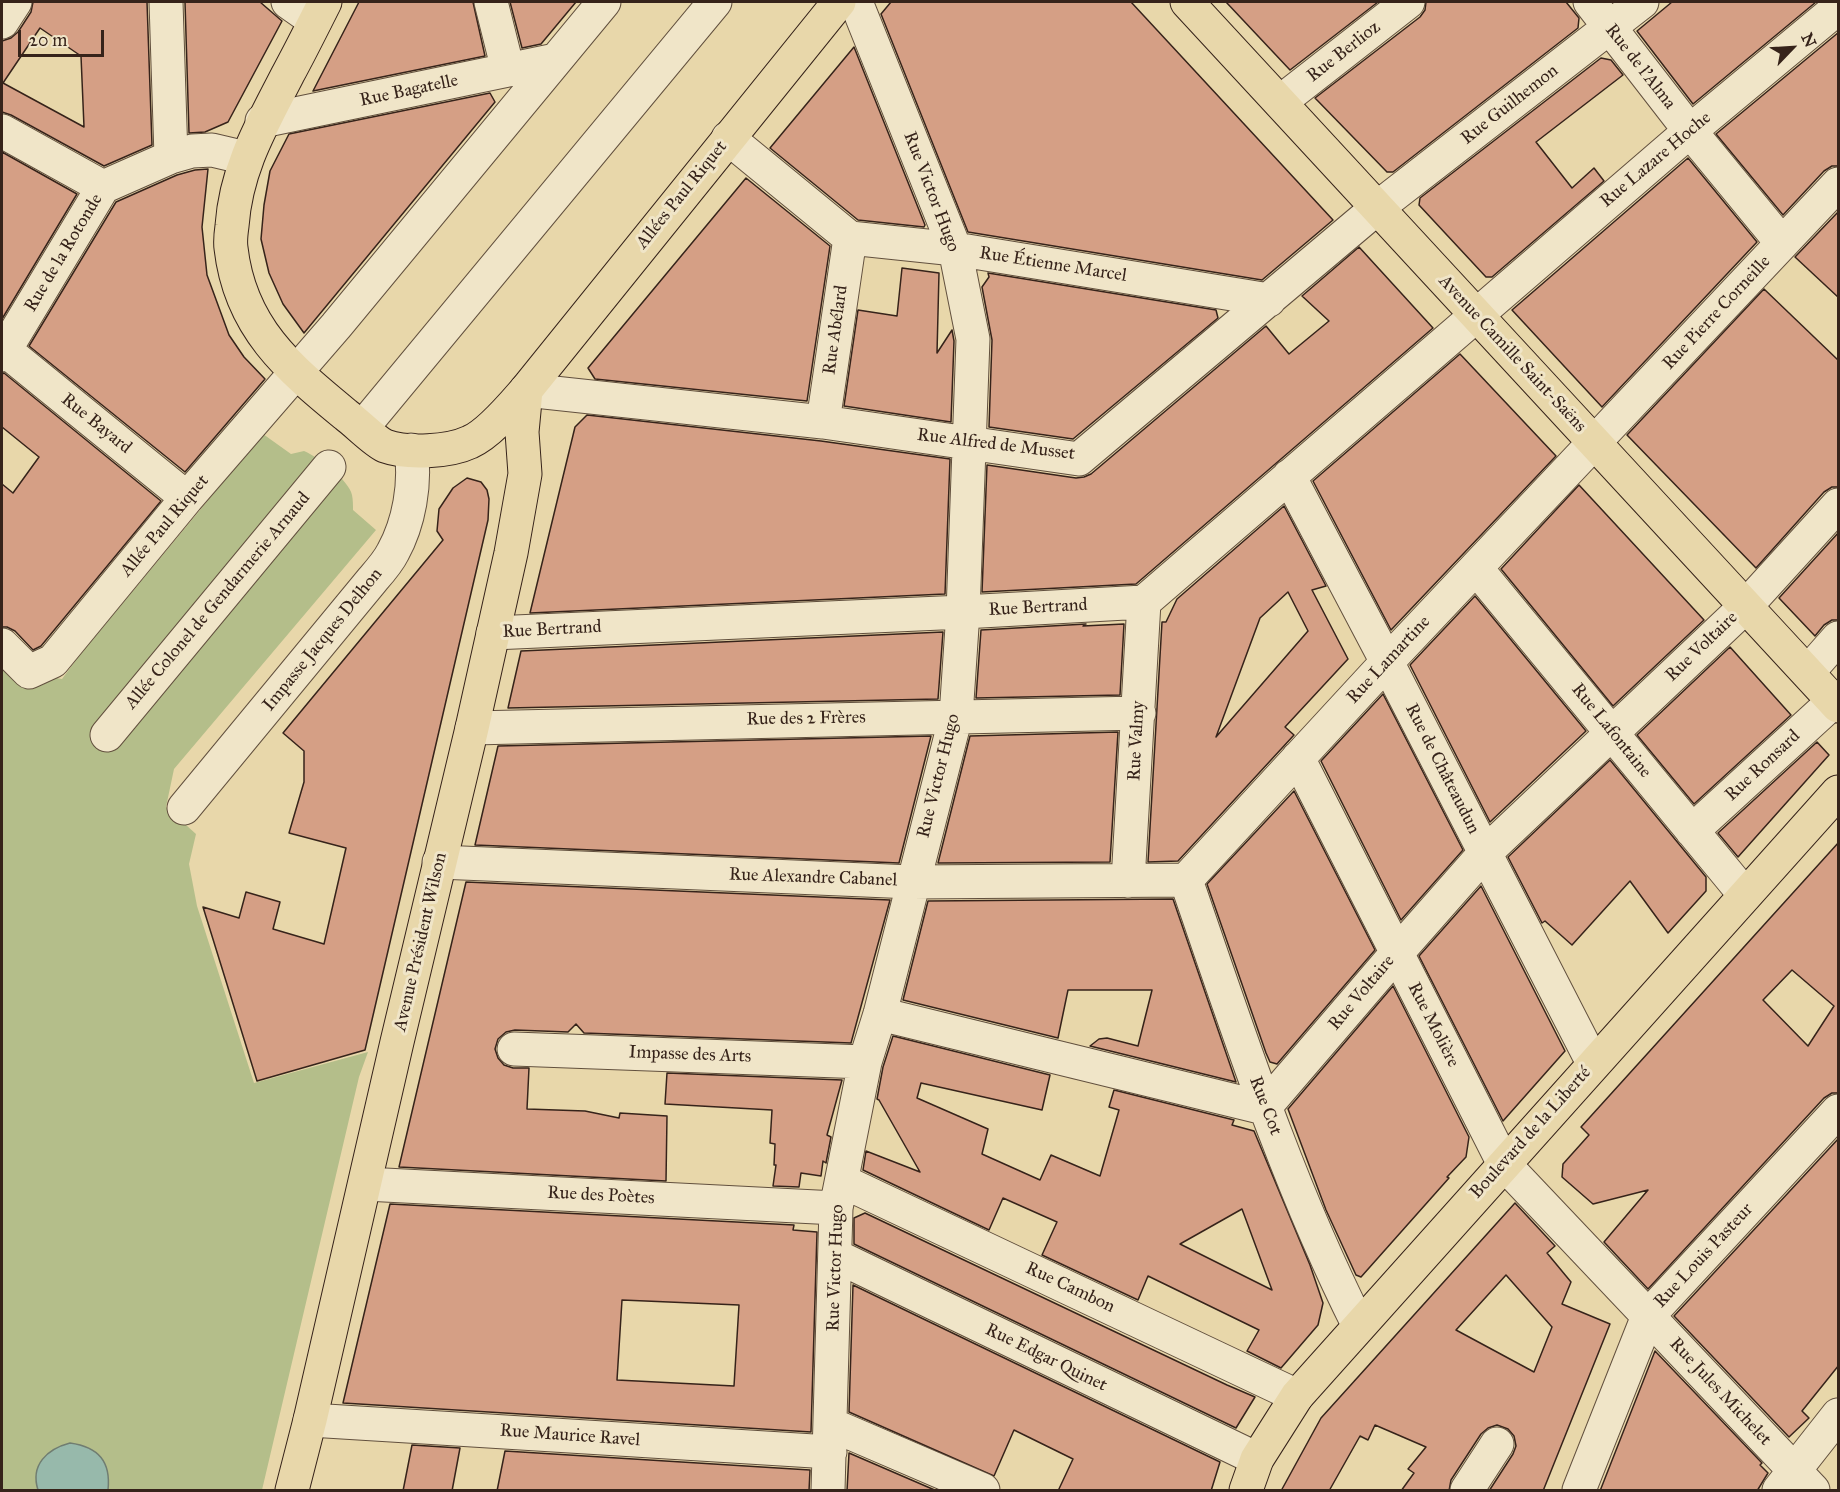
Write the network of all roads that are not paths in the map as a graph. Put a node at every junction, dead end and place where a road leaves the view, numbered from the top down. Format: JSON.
{"nodes":[{"id":1,"x":15,"y":2,"type":"edge"},
{"id":2,"x":166,"y":2,"type":"edge"},
{"id":3,"x":288,"y":2,"type":"edge"},
{"id":4,"x":491,"y":2,"type":"edge"},
{"id":5,"x":604,"y":2,"type":"edge"},
{"id":6,"x":715,"y":2,"type":"edge"},
{"id":7,"x":839,"y":2,"type":"edge"},
{"id":8,"x":856,"y":2,"type":"edge"},
{"id":9,"x":1186,"y":2,"type":"edge"},
{"id":10,"x":1408,"y":2,"type":"edge"},
{"id":11,"x":1590,"y":2,"type":"edge"},
{"id":12,"x":1642,"y":2,"type":"edge"},
{"id":13,"x":1839,"y":8,"type":"edge"},
{"id":14,"x":320,"y":11,"type":"edge"},
{"id":15,"x":2,"y":22,"type":"edge"},
{"id":16,"x":1610,"y":27,"type":"junction"},
{"id":17,"x":556,"y":60,"type":"junction"},
{"id":18,"x":508,"y":70,"type":"junction"},
{"id":19,"x":1280,"y":102,"type":"junction"},
{"id":20,"x":262,"y":121,"type":"junction"},
{"id":21,"x":2,"y":131,"type":"edge"},
{"id":22,"x":1690,"y":131,"type":"junction"},
{"id":23,"x":728,"y":138,"type":"junction"},
{"id":24,"x":171,"y":157,"type":"junction"},
{"id":25,"x":246,"y":158,"type":"junction"},
{"id":26,"x":1839,"y":184,"type":"edge"},
{"id":27,"x":104,"y":187,"type":"junction"},
{"id":28,"x":1377,"y":208,"type":"junction"},
{"id":29,"x":850,"y":238,"type":"junction"},
{"id":30,"x":1782,"y":243,"type":"junction"},
{"id":31,"x":955,"y":249,"type":"junction"},
{"id":32,"x":1269,"y":300,"type":"junction"},
{"id":33,"x":1477,"y":315,"type":"junction"},
{"id":34,"x":3,"y":352,"type":"edge"},
{"id":35,"x":296,"y":373,"type":"junction"},
{"id":36,"x":526,"y":390,"type":"junction"},
{"id":37,"x":823,"y":422,"type":"junction"},
{"id":38,"x":362,"y":428,"type":"junction"},
{"id":39,"x":471,"y":442,"type":"junction"},
{"id":40,"x":1595,"y":442,"type":"junction"},
{"id":41,"x":968,"y":444,"type":"junction"},
{"id":42,"x":411,"y":450,"type":"junction"},
{"id":43,"x":329,"y":468,"type":"dead end"},
{"id":44,"x":525,"y":474,"type":"junction"},
{"id":45,"x":1289,"y":476,"type":"junction"},
{"id":46,"x":187,"y":498,"type":"junction"},
{"id":47,"x":1839,"y":505,"type":"edge"},
{"id":48,"x":1476,"y":568,"type":"junction"},
{"id":49,"x":1144,"y":602,"type":"junction"},
{"id":50,"x":1746,"y":606,"type":"junction"},
{"id":51,"x":963,"y":612,"type":"junction"},
{"id":52,"x":493,"y":633,"type":"junction"},
{"id":53,"x":1839,"y":638,"type":"edge"},
{"id":54,"x":2,"y":645,"type":"edge"},
{"id":55,"x":1387,"y":662,"type":"junction"},
{"id":56,"x":1808,"y":672,"type":"junction"},
{"id":57,"x":1836,"y":703,"type":"edge"},
{"id":58,"x":1139,"y":713,"type":"junction"},
{"id":59,"x":956,"y":716,"type":"junction"},
{"id":60,"x":472,"y":728,"type":"junction"},
{"id":61,"x":1613,"y":733,"type":"junction"},
{"id":62,"x":106,"y":735,"type":"dead end"},
{"id":63,"x":1298,"y":758,"type":"junction"},
{"id":64,"x":1839,"y":792,"type":"edge"},
{"id":65,"x":184,"y":808,"type":"dead end"},
{"id":66,"x":1692,"y":831,"type":"junction"},
{"id":67,"x":1485,"y":853,"type":"junction"},
{"id":68,"x":439,"y":862,"type":"junction"},
{"id":69,"x":1186,"y":880,"type":"junction"},
{"id":70,"x":1128,"y":881,"type":"junction"},
{"id":71,"x":912,"y":882,"type":"junction"},
{"id":72,"x":1745,"y":895,"type":"junction"},
{"id":73,"x":1396,"y":954,"type":"junction"},
{"id":74,"x":880,"y":1014,"type":"junction"},
{"id":75,"x":514,"y":1048,"type":"dead end"},
{"id":76,"x":865,"y":1062,"type":"junction"},
{"id":77,"x":1593,"y":1063,"type":"junction"},
{"id":78,"x":1264,"y":1108,"type":"junction"},
{"id":79,"x":1839,"y":1111,"type":"edge"},
{"id":80,"x":1504,"y":1164,"type":"junction"},
{"id":81,"x":365,"y":1184,"type":"junction"},
{"id":82,"x":839,"y":1194,"type":"junction"},
{"id":83,"x":836,"y":1256,"type":"junction"},
{"id":84,"x":1648,"y":1316,"type":"junction"},
{"id":85,"x":1359,"y":1326,"type":"junction"},
{"id":86,"x":1297,"y":1396,"type":"junction"},
{"id":87,"x":1839,"y":1415,"type":"edge"},
{"id":88,"x":310,"y":1420,"type":"junction"},
{"id":89,"x":831,"y":1439,"type":"junction"},
{"id":90,"x":1497,"y":1444,"type":"dead end"},
{"id":91,"x":1257,"y":1459,"type":"junction"},
{"id":92,"x":1795,"y":1484,"type":"edge"},
{"id":93,"x":292,"y":1491,"type":"edge"},
{"id":94,"x":828,"y":1491,"type":"edge"},
{"id":95,"x":983,"y":1491,"type":"edge"},
{"id":96,"x":1246,"y":1491,"type":"edge"},
{"id":97,"x":1467,"y":1491,"type":"edge"},
{"id":98,"x":1580,"y":1491,"type":"edge"}],
"edges":[{"from":1,"to":15,"type":"street"},
{"from":2,"to":24,"type":"street"},
{"from":3,"to":14,"type":"street"},
{"from":4,"to":18,"type":"street"},
{"from":5,"to":17,"type":"street"},
{"from":6,"to":38,"type":"street"},
{"from":7,"to":23,"type":"main road","name":"Allées Paul Riquet"},
{"from":8,"to":31,"type":"street","name":"Rue Victor Hugo"},
{"from":9,"to":19,"type":"main road","name":"Avenue Camille Saint-Saëns"},
{"from":10,"to":19,"type":"street","name":"Rue Berlioz"},
{"from":11,"to":16,"type":"street","name":"Rue de l'Alma"},
{"from":12,"to":16,"type":"street","name":"Rue Guilhemon"},
{"from":13,"to":22,"type":"street","name":"Rue Lazare Hoche"},
{"from":14,"to":20,"type":"main road"},
{"from":16,"to":22,"type":"street","name":"Rue de l'Alma"},
{"from":16,"to":28,"type":"street","name":"Rue Guilhemon"},
{"from":17,"to":18,"type":"street","name":"Rue Bagatelle"},
{"from":17,"to":35,"type":"street","name":"Allée Paul Riquet"},
{"from":18,"to":20,"type":"street","name":"Rue Bagatelle"},
{"from":19,"to":28,"type":"main road","name":"Avenue Camille Saint-Saëns"},
{"from":20,"to":25,"type":"main road"},
{"from":21,"to":27,"type":"street"},
{"from":22,"to":30,"type":"street","name":"Rue de l'Alma"},
{"from":22,"to":33,"type":"street","name":"Rue Lazare Hoche"},
{"from":23,"to":29,"type":"street"},
{"from":23,"to":36,"type":"main road","name":"Allées Paul Riquet"},
{"from":24,"to":25,"type":"street","name":"Rue de la Rotonde"},
{"from":24,"to":27,"type":"street","name":"Rue de la Rotonde"},
{"from":25,"to":35,"type":"main road"},
{"from":26,"to":30,"type":"street","name":"Rue Pierre Corneille"},
{"from":27,"to":34,"type":"street","name":"Rue de la Rotonde"},
{"from":28,"to":32,"type":"street","name":"Rue Alfred de Musset"},
{"from":28,"to":33,"type":"main road","name":"Avenue Camille Saint-Saëns"},
{"from":29,"to":31,"type":"street","name":"Rue Étienne Marcel"},
{"from":29,"to":37,"type":"street","name":"Rue Abélard"},
{"from":30,"to":40,"type":"street","name":"Rue Pierre Corneille"},
{"from":31,"to":32,"type":"street","name":"Rue Étienne Marcel"},
{"from":31,"to":41,"type":"street","name":"Rue Victor Hugo"},
{"from":32,"to":41,"type":"street","name":"Rue Alfred de Musset"},
{"from":33,"to":40,"type":"main road","name":"Avenue Camille Saint-Saëns"},
{"from":33,"to":45,"type":"street"},
{"from":34,"to":46,"type":"street","name":"Rue Bayard"},
{"from":35,"to":38,"type":"main road"},
{"from":35,"to":46,"type":"street","name":"Allée Paul Riquet"},
{"from":36,"to":37,"type":"street","name":"Rue Alfred de Musset"},
{"from":36,"to":39,"type":"main road"},
{"from":36,"to":44,"type":"main road","name":"Avenue Président Wilson"},
{"from":37,"to":41,"type":"street","name":"Rue Alfred de Musset"},
{"from":38,"to":42,"type":"main road"},
{"from":39,"to":42,"type":"main road"},
{"from":39,"to":44,"type":"main road"},
{"from":40,"to":48,"type":"street","name":"Rue Lamartine"},
{"from":40,"to":50,"type":"main road","name":"Avenue Camille Saint-Saëns"},
{"from":41,"to":51,"type":"street","name":"Rue Victor Hugo"},
{"from":42,"to":65,"type":"street","name":"Impasse Jacques Delhon"},
{"from":43,"to":62,"type":"street","name":"Allée Colonel de Gendarmerie Arnaud"},
{"from":44,"to":52,"type":"main road","name":"Avenue Président Wilson"},
{"from":45,"to":49,"type":"street"},
{"from":45,"to":55,"type":"street","name":"Rue de Châteaudun"},
{"from":46,"to":54,"type":"street","name":"Allée Paul Riquet"},
{"from":47,"to":50,"type":"street","name":"Rue Voltaire"},
{"from":48,"to":55,"type":"street","name":"Rue Lamartine"},
{"from":48,"to":61,"type":"street","name":"Rue Lafontaine"},
{"from":49,"to":51,"type":"street","name":"Rue Bertrand"},
{"from":49,"to":58,"type":"street","name":"Rue Valmy"},
{"from":50,"to":56,"type":"main road","name":"Avenue Camille Saint-Saëns"},
{"from":50,"to":61,"type":"street","name":"Rue Voltaire"},
{"from":51,"to":52,"type":"street","name":"Rue Bertrand"},
{"from":51,"to":59,"type":"street","name":"Rue Victor Hugo"},
{"from":52,"to":60,"type":"main road","name":"Avenue Président Wilson"},
{"from":53,"to":56,"type":"street"},
{"from":55,"to":63,"type":"street","name":"Rue Lamartine"},
{"from":55,"to":67,"type":"street","name":"Rue de Châteaudun"},
{"from":56,"to":57,"type":"main road","name":"Avenue Camille Saint-Saëns"},
{"from":57,"to":66,"type":"street","name":"Rue Ronsard"},
{"from":58,"to":59,"type":"street","name":"Rue des 2 Frères"},
{"from":58,"to":70,"type":"street","name":"Rue Valmy"},
{"from":59,"to":60,"type":"street","name":"Rue des 2 Frères"},
{"from":59,"to":71,"type":"street","name":"Rue Victor Hugo"},
{"from":60,"to":68,"type":"main road","name":"Avenue Président Wilson"},
{"from":61,"to":66,"type":"street","name":"Rue Lafontaine"},
{"from":61,"to":67,"type":"street","name":"Rue Voltaire"},
{"from":63,"to":69,"type":"street","name":"Rue Lamartine"},
{"from":63,"to":73,"type":"street","name":"Rue Molière"},
{"from":64,"to":72,"type":"main road","name":"Boulevard de la Liberté"},
{"from":66,"to":72,"type":"street","name":"Rue Lafontaine"},
{"from":67,"to":73,"type":"street","name":"Rue Voltaire"},
{"from":67,"to":77,"type":"street","name":"Rue de Châteaudun"},
{"from":68,"to":71,"type":"street","name":"Rue Alexandre Cabanel"},
{"from":68,"to":81,"type":"main road","name":"Avenue Président Wilson"},
{"from":69,"to":70,"type":"street","name":"Rue Alexandre Cabanel"},
{"from":69,"to":78,"type":"street","name":"Rue Cot"},
{"from":70,"to":71,"type":"street","name":"Rue Alexandre Cabanel"},
{"from":71,"to":74,"type":"street","name":"Rue Victor Hugo"},
{"from":72,"to":77,"type":"main road","name":"Boulevard de la Liberté"},
{"from":73,"to":78,"type":"street","name":"Rue Voltaire"},
{"from":73,"to":80,"type":"street","name":"Rue Molière"},
{"from":74,"to":76,"type":"street","name":"Rue Victor Hugo"},
{"from":74,"to":78,"type":"street"},
{"from":75,"to":76,"type":"street","name":"Impasse des Arts"},
{"from":76,"to":82,"type":"street","name":"Rue Victor Hugo"},
{"from":77,"to":80,"type":"main road","name":"Boulevard de la Liberté"},
{"from":78,"to":85,"type":"street","name":"Rue Cot"},
{"from":79,"to":84,"type":"street","name":"Rue Louis Pasteur"},
{"from":80,"to":84,"type":"street","name":"Rue Jules Michelet"},
{"from":80,"to":85,"type":"main road","name":"Boulevard de la Liberté"},
{"from":81,"to":82,"type":"street","name":"Rue des Poètes"},
{"from":81,"to":88,"type":"main road","name":"Avenue Président Wilson"},
{"from":82,"to":83,"type":"street","name":"Rue Victor Hugo"},
{"from":82,"to":86,"type":"street","name":"Rue Cambon"},
{"from":83,"to":89,"type":"street","name":"Rue Victor Hugo"},
{"from":83,"to":91,"type":"street","name":"Rue Edgar Quinet"},
{"from":84,"to":92,"type":"street","name":"Rue Jules Michelet"},
{"from":84,"to":98,"type":"street","name":"Rue Louis Pasteur"},
{"from":85,"to":86,"type":"main road","name":"Boulevard de la Liberté"},
{"from":86,"to":91,"type":"main road","name":"Boulevard de la Liberté"},
{"from":87,"to":92,"type":"street"},
{"from":88,"to":89,"type":"street","name":"Rue Maurice Ravel"},
{"from":88,"to":93,"type":"main road","name":"Avenue Président Wilson"},
{"from":89,"to":94,"type":"street","name":"Rue Victor Hugo"},
{"from":89,"to":95,"type":"street"},
{"from":90,"to":97,"type":"street"},
{"from":91,"to":96,"type":"main road","name":"Boulevard de la Liberté"}]}
